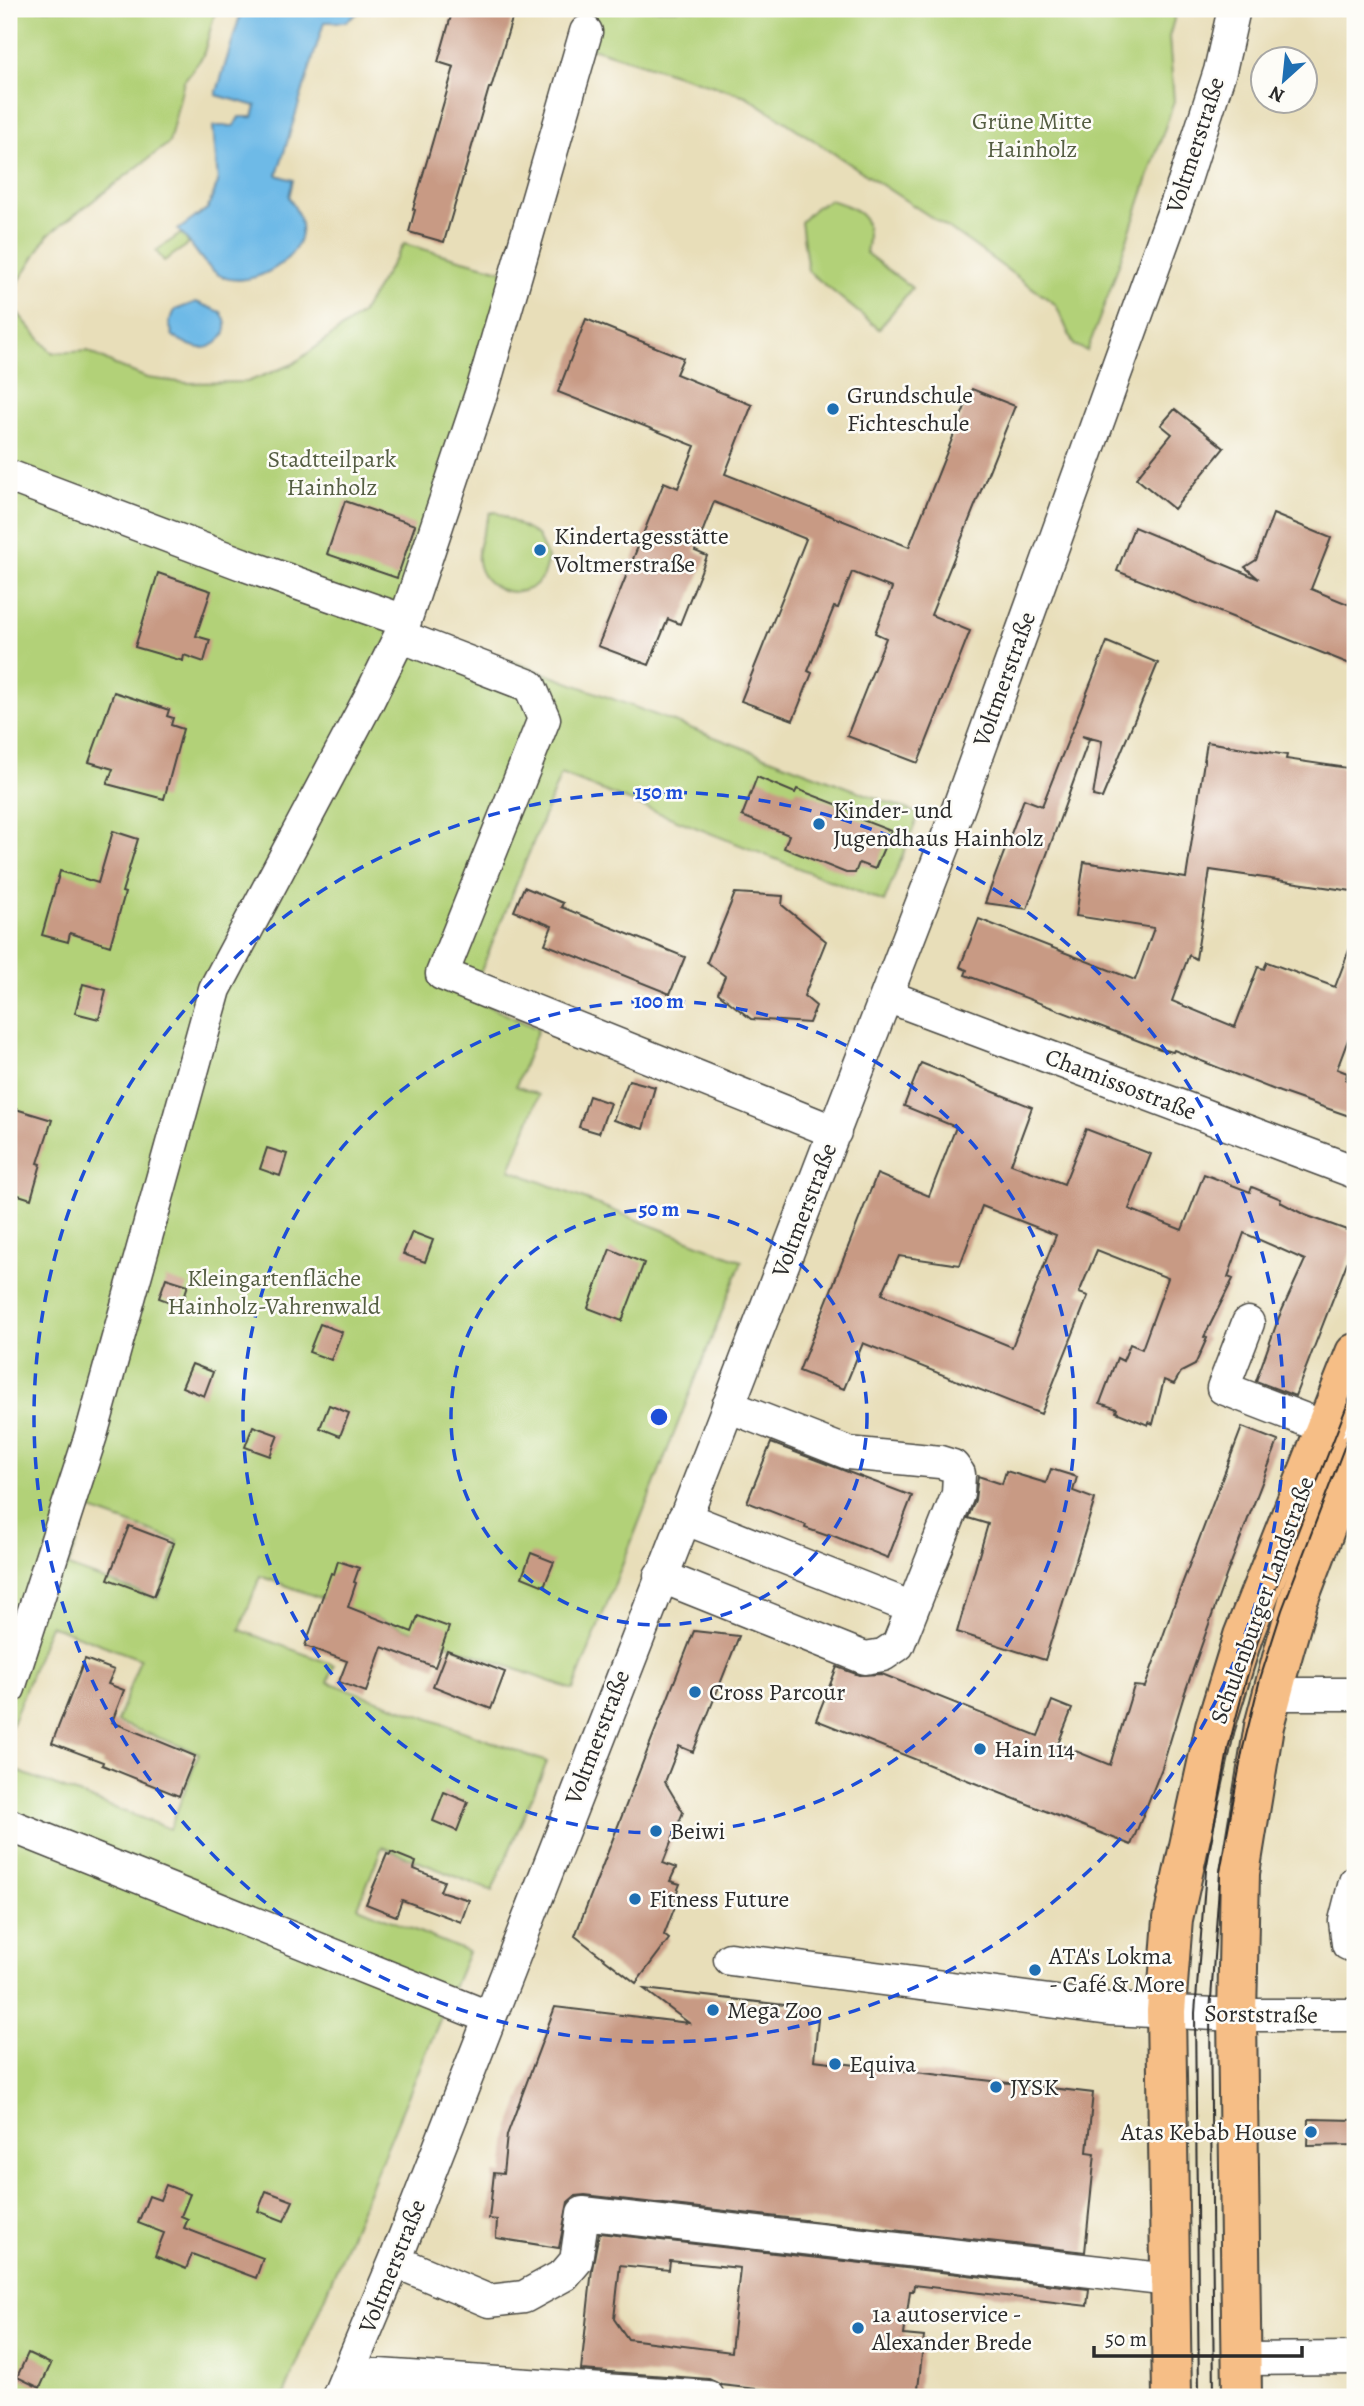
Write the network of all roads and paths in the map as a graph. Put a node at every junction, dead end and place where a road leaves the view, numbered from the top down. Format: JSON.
{"nodes":[{"id":1,"x":1234,"y":9,"type":"edge"},
{"id":2,"x":586,"y":32,"type":"dead end"},
{"id":3,"x":9,"y":476,"type":"edge"},
{"id":4,"x":402,"y":629,"type":"junction"},
{"id":5,"x":887,"y":996,"type":"junction"},
{"id":6,"x":835,"y":1132,"type":"junction"},
{"id":7,"x":1355,"y":1172,"type":"edge"},
{"id":8,"x":1248,"y":1323,"type":"dead end"},
{"id":9,"x":1355,"y":1353,"type":"edge"},
{"id":10,"x":728,"y":1406,"type":"junction"},
{"id":11,"x":1340,"y":1433,"type":"edge"},
{"id":12,"x":1355,"y":1451,"type":"edge"},
{"id":13,"x":684,"y":1518,"type":"junction"},
{"id":14,"x":660,"y":1576,"type":"junction"},
{"id":15,"x":895,"y":1601,"type":"dead end"},
{"id":16,"x":9,"y":1688,"type":"edge"},
{"id":17,"x":1273,"y":1694,"type":"junction"},
{"id":18,"x":1355,"y":1694,"type":"edge"},
{"id":19,"x":9,"y":1825,"type":"edge"},
{"id":20,"x":1355,"y":1882,"type":"edge"},
{"id":21,"x":1355,"y":1947,"type":"edge"},
{"id":22,"x":730,"y":1959,"type":"dead end"},
{"id":23,"x":1166,"y":2011,"type":"junction"},
{"id":24,"x":1237,"y":2015,"type":"junction"},
{"id":25,"x":1355,"y":2015,"type":"edge"},
{"id":26,"x":488,"y":2017,"type":"junction"},
{"id":27,"x":395,"y":2261,"type":"junction"},
{"id":28,"x":1170,"y":2280,"type":"junction"},
{"id":29,"x":1355,"y":2358,"type":"edge"},
{"id":30,"x":1242,"y":2360,"type":"junction"},
{"id":31,"x":344,"y":2385,"type":"edge"},
{"id":32,"x":708,"y":2397,"type":"edge"},
{"id":33,"x":1172,"y":2397,"type":"edge"},
{"id":34,"x":1242,"y":2397,"type":"edge"}],
"edges":[{"from":1,"to":5,"type":"street","name":"Voltmerstraße"},
{"from":2,"to":4,"type":"street"},
{"from":3,"to":4,"type":"street"},
{"from":4,"to":6,"type":"street"},
{"from":4,"to":16,"type":"street"},
{"from":5,"to":6,"type":"street","name":"Voltmerstraße"},
{"from":5,"to":7,"type":"street","name":"Chamissostraße"},
{"from":6,"to":10,"type":"street","name":"Voltmerstraße"},
{"from":8,"to":11,"type":"street"},
{"from":9,"to":11,"type":"main road","name":"Schulenburger Landstraße"},
{"from":10,"to":13,"type":"street","name":"Voltmerstraße"},
{"from":10,"to":14,"type":"street"},
{"from":11,"to":23,"type":"main road","name":"Schulenburger Landstraße"},
{"from":12,"to":17,"type":"main road","name":"Schulenburger Landstraße"},
{"from":13,"to":14,"type":"street","name":"Voltmerstraße"},
{"from":13,"to":15,"type":"street"},
{"from":14,"to":26,"type":"street","name":"Voltmerstraße"},
{"from":17,"to":18,"type":"street"},
{"from":17,"to":24,"type":"main road","name":"Schulenburger Landstraße"},
{"from":19,"to":26,"type":"street"},
{"from":20,"to":21,"type":"street"},
{"from":22,"to":23,"type":"street","name":"Sorststraße"},
{"from":23,"to":24,"type":"street","name":"Sorststraße"},
{"from":23,"to":28,"type":"main road","name":"Schulenburger Landstraße"},
{"from":24,"to":25,"type":"street","name":"Sorststraße"},
{"from":24,"to":30,"type":"main road","name":"Schulenburger Landstraße"},
{"from":26,"to":27,"type":"street","name":"Voltmerstraße"},
{"from":27,"to":28,"type":"street"},
{"from":27,"to":31,"type":"street","name":"Voltmerstraße"},
{"from":28,"to":33,"type":"main road","name":"Schulenburger Landstraße"},
{"from":29,"to":30,"type":"street"},
{"from":30,"to":34,"type":"main road","name":"Schulenburger Landstraße"},
{"from":31,"to":32,"type":"street"}]}
